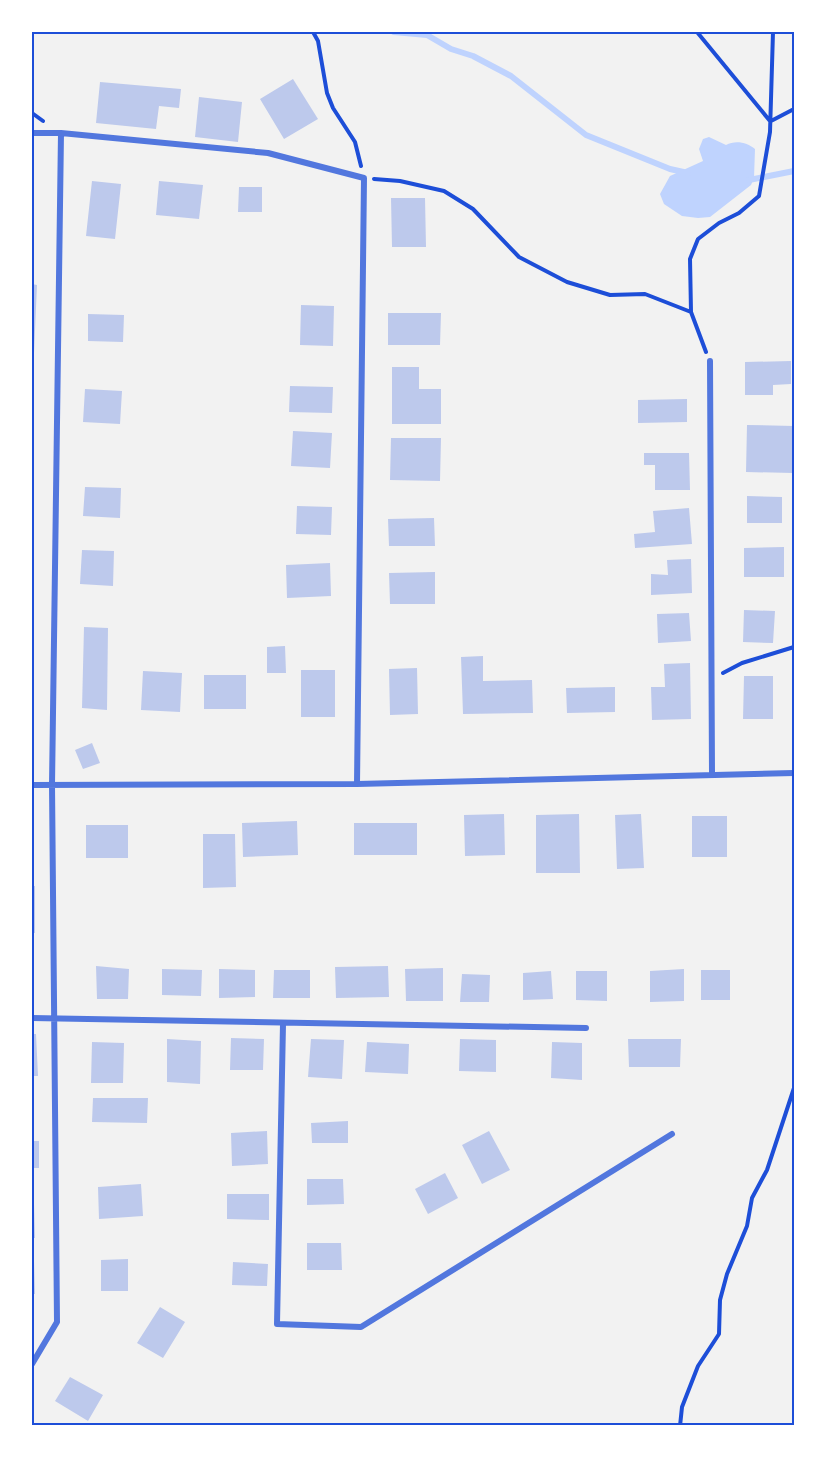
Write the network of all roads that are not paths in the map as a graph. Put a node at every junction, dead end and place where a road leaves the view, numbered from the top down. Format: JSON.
{"nodes":[{"id":1,"x":32,"y":133,"type":"edge"},
{"id":2,"x":61,"y":133,"type":"junction"},
{"id":3,"x":710,"y":361,"type":"road end"},
{"id":4,"x":795,"y":773,"type":"edge"},
{"id":5,"x":712,"y":774,"type":"junction"},
{"id":6,"x":32,"y":784,"type":"edge"},
{"id":7,"x":357,"y":784,"type":"junction"},
{"id":8,"x":52,"y":785,"type":"junction"},
{"id":9,"x":32,"y":1018,"type":"edge"},
{"id":10,"x":55,"y":1018,"type":"junction"},
{"id":11,"x":283,"y":1024,"type":"junction"},
{"id":12,"x":586,"y":1028,"type":"dead end"},
{"id":13,"x":672,"y":1134,"type":"dead end"},
{"id":14,"x":32,"y":1364,"type":"edge"}],
"edges":[{"from":1,"to":2,"type":"street"},
{"from":2,"to":7,"type":"street"},
{"from":2,"to":8,"type":"street"},
{"from":3,"to":5,"type":"street"},
{"from":4,"to":5,"type":"street"},
{"from":5,"to":7,"type":"street"},
{"from":6,"to":8,"type":"street"},
{"from":7,"to":8,"type":"street"},
{"from":8,"to":10,"type":"street"},
{"from":9,"to":10,"type":"street"},
{"from":10,"to":11,"type":"street"},
{"from":10,"to":14,"type":"street"},
{"from":11,"to":12,"type":"street"},
{"from":11,"to":13,"type":"street"}]}
